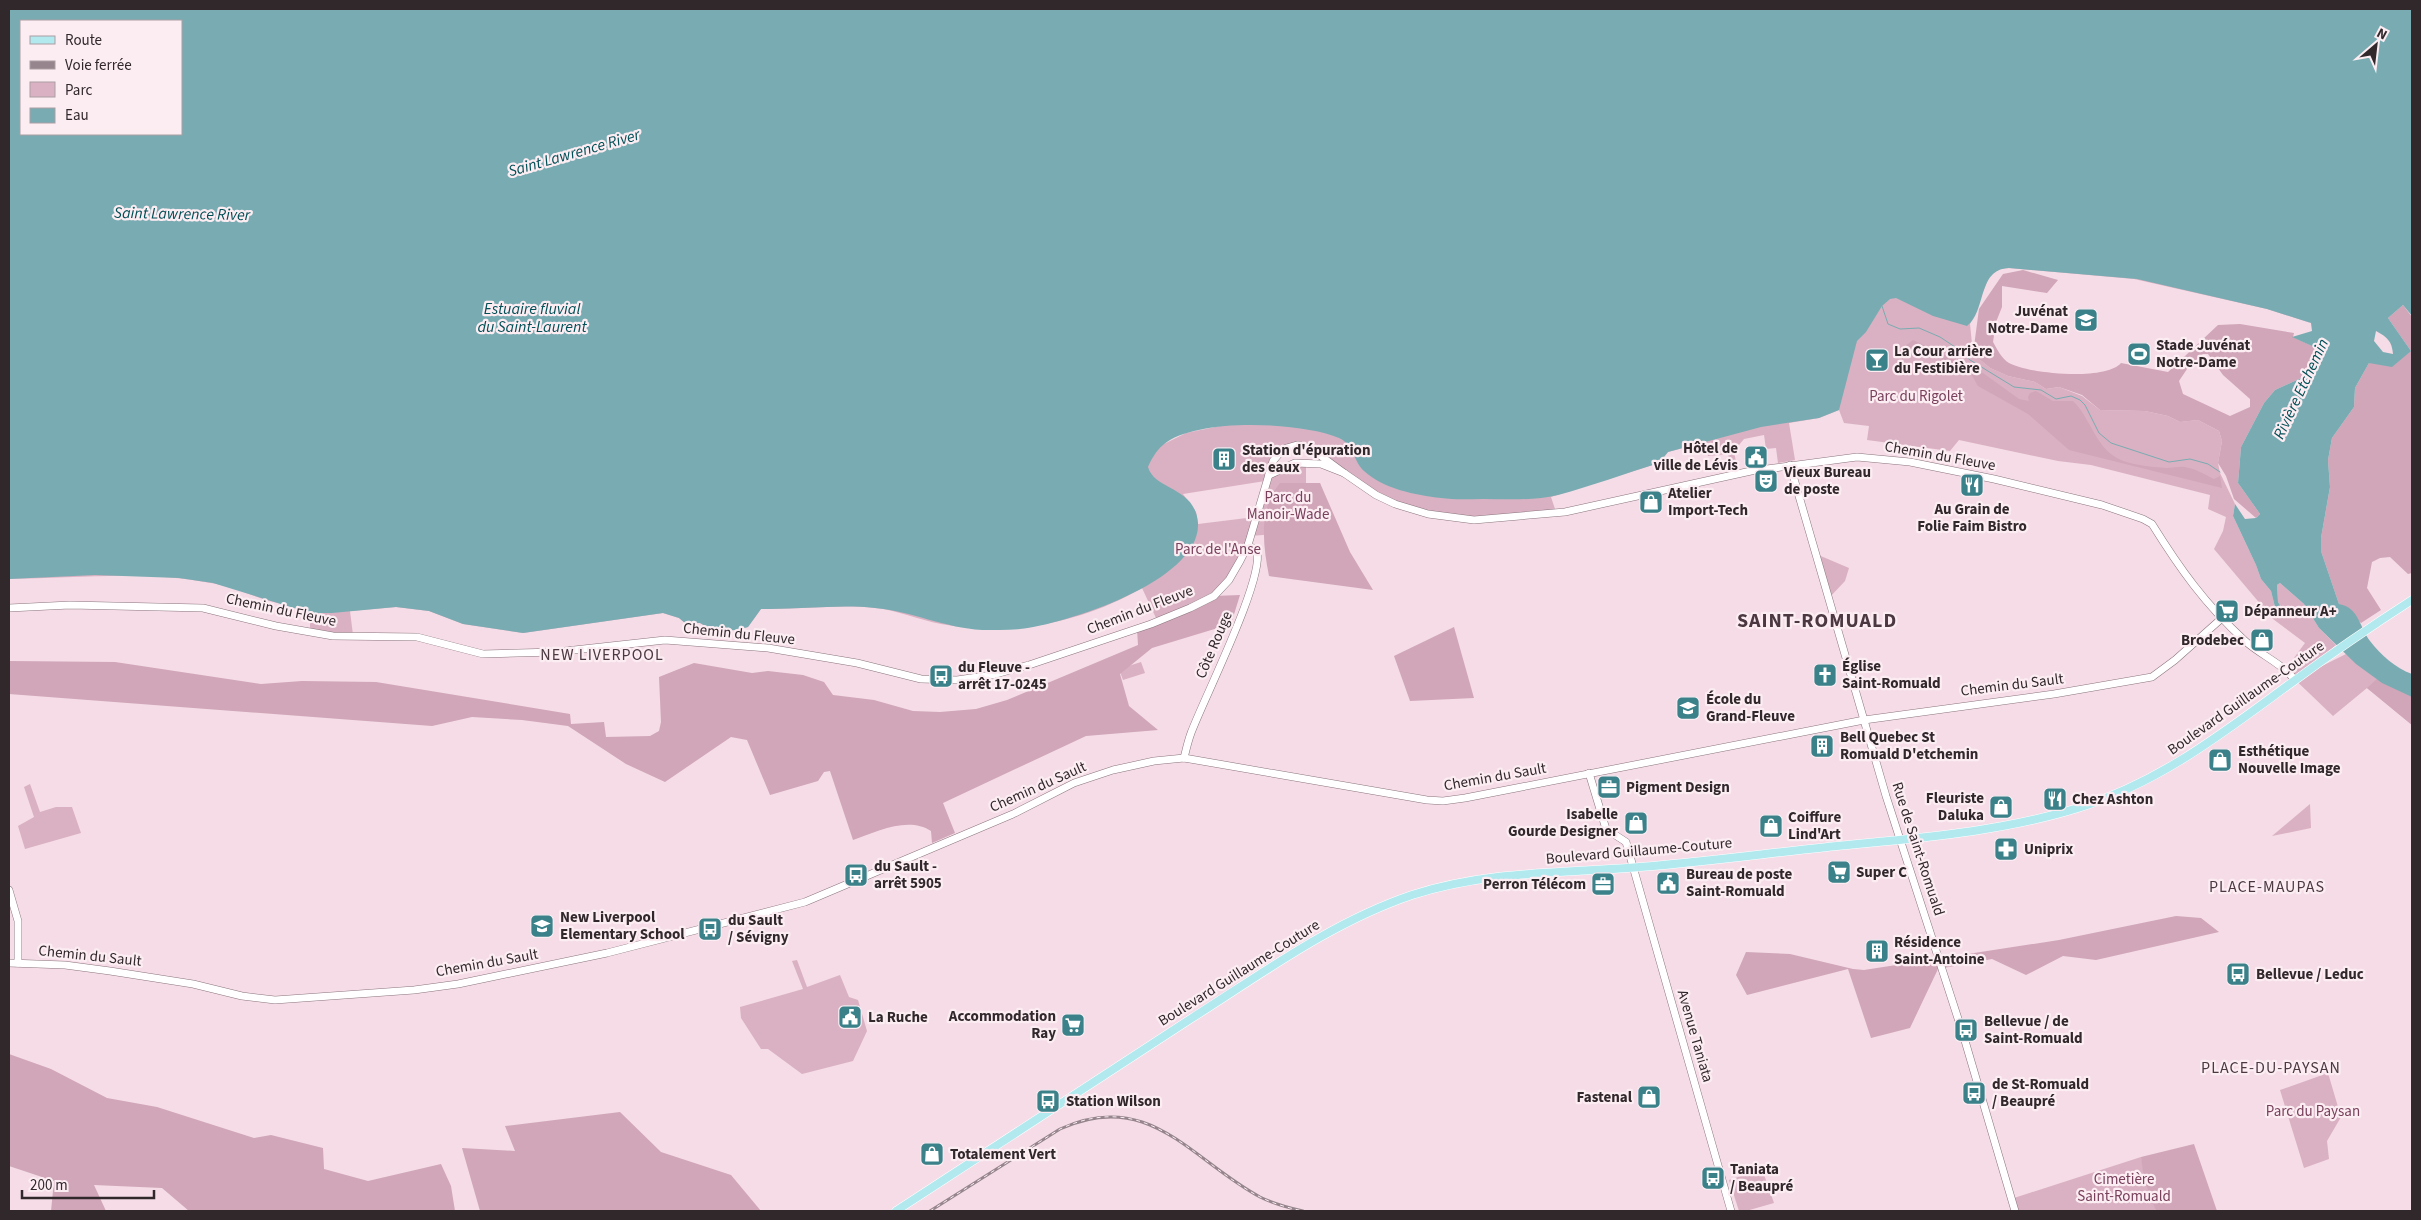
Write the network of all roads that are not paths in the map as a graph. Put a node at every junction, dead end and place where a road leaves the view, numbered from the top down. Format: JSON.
{"nodes":[{"id":1,"x":1790,"y":465,"type":"junction"},
{"id":2,"x":1344,"y":473,"type":"junction"},
{"id":3,"x":1269,"y":475,"type":"junction"},
{"id":4,"x":1248,"y":545,"type":"junction"},
{"id":5,"x":2412,"y":600,"type":"edge"},
{"id":6,"x":9,"y":608,"type":"edge"},
{"id":7,"x":2221,"y":619,"type":"junction"},
{"id":8,"x":2295,"y":680,"type":"junction"},
{"id":9,"x":1864,"y":720,"type":"junction"},
{"id":10,"x":1184,"y":758,"type":"junction"},
{"id":11,"x":1588,"y":774,"type":"junction"},
{"id":12,"x":1902,"y":840,"type":"junction"},
{"id":13,"x":1633,"y":867,"type":"junction"},
{"id":14,"x":9,"y":890,"type":"edge"},
{"id":15,"x":9,"y":963,"type":"edge"},
{"id":16,"x":18,"y":963,"type":"junction"},
{"id":17,"x":896,"y":1211,"type":"edge"},
{"id":18,"x":1731,"y":1211,"type":"edge"},
{"id":19,"x":2016,"y":1211,"type":"edge"}],
"edges":[{"from":1,"to":2,"type":"street","name":"Chemin du Fleuve"},
{"from":1,"to":7,"type":"street","name":"Chemin du Fleuve"},
{"from":1,"to":9,"type":"street","name":"Rue de Saint-Romuald"},
{"from":2,"to":3,"type":"street","name":"Chemin du Fleuve"},
{"from":2,"to":3,"type":"street"},
{"from":3,"to":4,"type":"street","name":"Chemin du Fleuve"},
{"from":4,"to":6,"type":"street","name":"Chemin du Fleuve"},
{"from":4,"to":10,"type":"street","name":"Côte Rouge"},
{"from":5,"to":8,"type":"main road","name":"Boulevard Guillaume-Couture"},
{"from":7,"to":8,"type":"street","name":"Chemin du Fleuve"},
{"from":7,"to":9,"type":"street","name":"Chemin du Sault"},
{"from":8,"to":12,"type":"main road","name":"Boulevard Guillaume-Couture"},
{"from":9,"to":11,"type":"street","name":"Chemin du Sault"},
{"from":9,"to":12,"type":"street","name":"Rue de Saint-Romuald"},
{"from":10,"to":11,"type":"street","name":"Chemin du Sault"},
{"from":10,"to":16,"type":"street","name":"Chemin du Sault"},
{"from":11,"to":13,"type":"street","name":"Avenue Taniata"},
{"from":12,"to":13,"type":"main road","name":"Boulevard Guillaume-Couture"},
{"from":12,"to":19,"type":"street","name":"Rue de Saint-Romuald"},
{"from":13,"to":17,"type":"main road","name":"Boulevard Guillaume-Couture"},
{"from":13,"to":18,"type":"street","name":"Avenue Taniata"},
{"from":14,"to":16,"type":"street"},
{"from":15,"to":16,"type":"street","name":"Chemin du Sault"}]}
